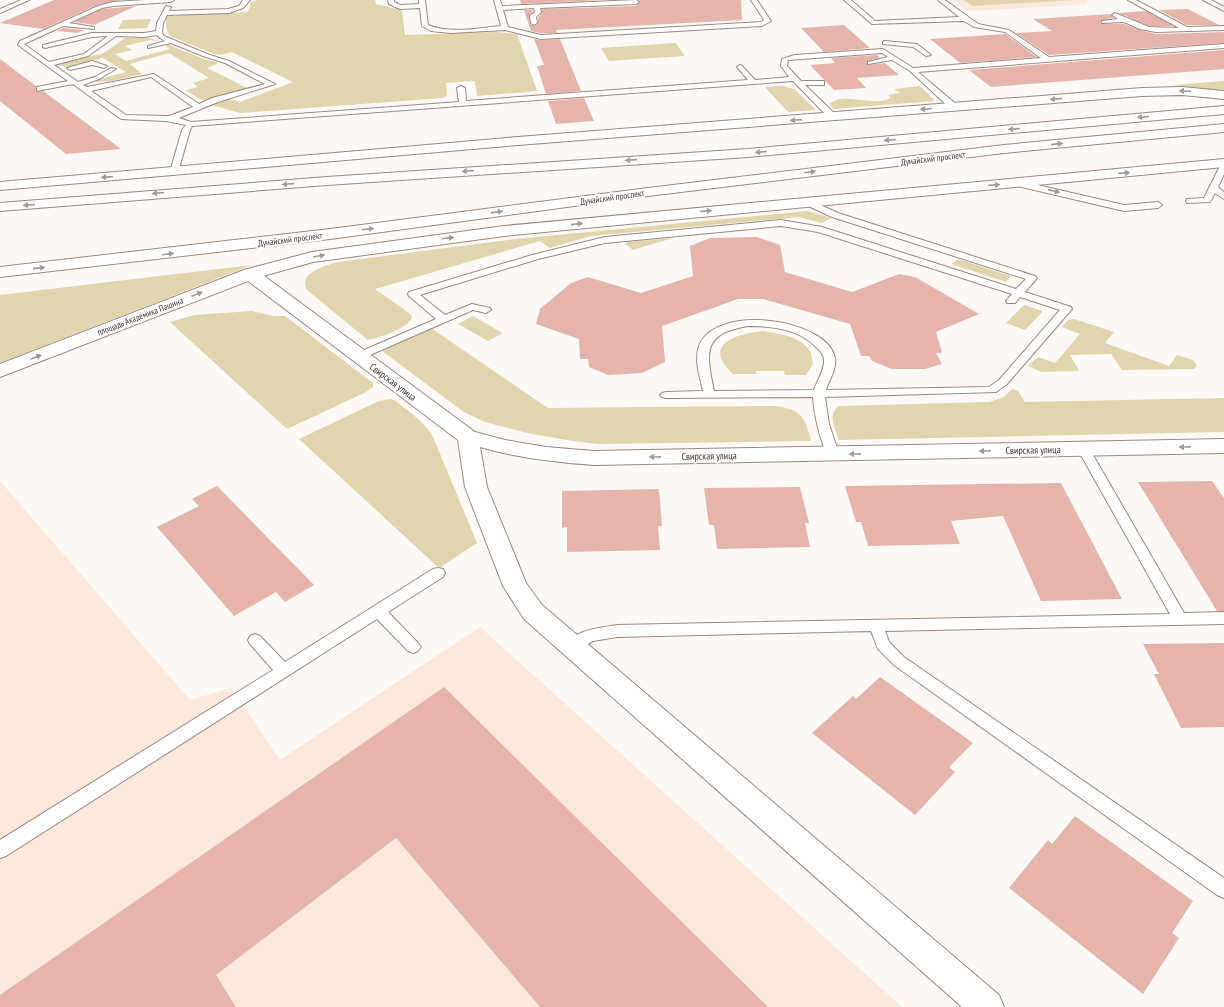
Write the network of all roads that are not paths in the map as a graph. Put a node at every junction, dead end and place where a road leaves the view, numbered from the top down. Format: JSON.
{"nodes":[{"id":1,"x":26,"y":0,"type":"edge"},
{"id":2,"x":247,"y":0,"type":"edge"},
{"id":3,"x":391,"y":0,"type":"edge"},
{"id":4,"x":497,"y":0,"type":"edge"},
{"id":5,"x":754,"y":0,"type":"edge"},
{"id":6,"x":847,"y":0,"type":"edge"},
{"id":7,"x":941,"y":0,"type":"edge"},
{"id":8,"x":1131,"y":0,"type":"edge"},
{"id":9,"x":1206,"y":0,"type":"edge"},
{"id":10,"x":170,"y":1,"type":"edge"},
{"id":11,"x":636,"y":2,"type":"dead end"},
{"id":12,"x":422,"y":3,"type":"edge"},
{"id":13,"x":536,"y":6,"type":"junction"},
{"id":14,"x":499,"y":8,"type":"junction"},
{"id":15,"x":1224,"y":9,"type":"edge"},
{"id":16,"x":0,"y":11,"type":"edge"},
{"id":17,"x":165,"y":13,"type":"junction"},
{"id":18,"x":1115,"y":15,"type":"dead end"},
{"id":19,"x":965,"y":19,"type":"junction"},
{"id":20,"x":1126,"y":20,"type":"junction"},
{"id":21,"x":1104,"y":22,"type":"dead end"},
{"id":22,"x":534,"y":23,"type":"dead end"},
{"id":23,"x":874,"y":23,"type":"junction"},
{"id":24,"x":62,"y":24,"type":"junction"},
{"id":25,"x":92,"y":28,"type":"dead end"},
{"id":26,"x":505,"y":28,"type":"junction"},
{"id":27,"x":1224,"y":28,"type":"edge"},
{"id":28,"x":1186,"y":29,"type":"junction"},
{"id":29,"x":159,"y":33,"type":"junction"},
{"id":30,"x":115,"y":34,"type":"junction"},
{"id":31,"x":171,"y":41,"type":"junction"},
{"id":32,"x":1021,"y":41,"type":"junction"},
{"id":33,"x":1007,"y":42,"type":"dead end"},
{"id":34,"x":45,"y":46,"type":"dead end"},
{"id":35,"x":1224,"y":46,"type":"edge"},
{"id":36,"x":150,"y":47,"type":"dead end"},
{"id":37,"x":884,"y":47,"type":"junction"},
{"id":38,"x":928,"y":55,"type":"dead end"},
{"id":39,"x":894,"y":58,"type":"junction"},
{"id":40,"x":1048,"y":60,"type":"junction"},
{"id":41,"x":870,"y":63,"type":"dead end"},
{"id":42,"x":49,"y":64,"type":"junction"},
{"id":43,"x":104,"y":66,"type":"dead end"},
{"id":44,"x":740,"y":67,"type":"dead end"},
{"id":45,"x":113,"y":69,"type":"dead end"},
{"id":46,"x":912,"y":70,"type":"junction"},
{"id":47,"x":58,"y":71,"type":"junction"},
{"id":48,"x":797,"y":81,"type":"junction"},
{"id":49,"x":753,"y":82,"type":"junction"},
{"id":50,"x":76,"y":83,"type":"junction"},
{"id":51,"x":821,"y":83,"type":"dead end"},
{"id":52,"x":461,"y":88,"type":"dead end"},
{"id":53,"x":40,"y":89,"type":"dead end"},
{"id":54,"x":86,"y":90,"type":"junction"},
{"id":55,"x":1224,"y":95,"type":"edge"},
{"id":56,"x":463,"y":103,"type":"junction"},
{"id":57,"x":198,"y":107,"type":"junction"},
{"id":58,"x":954,"y":107,"type":"junction"},
{"id":59,"x":1224,"y":110,"type":"edge"},
{"id":60,"x":833,"y":117,"type":"junction"},
{"id":61,"x":172,"y":118,"type":"junction"},
{"id":62,"x":190,"y":124,"type":"junction"},
{"id":63,"x":1224,"y":128,"type":"edge"},
{"id":64,"x":1224,"y":164,"type":"edge"},
{"id":65,"x":174,"y":172,"type":"junction"},
{"id":66,"x":1016,"y":183,"type":"junction"},
{"id":67,"x":4,"y":185,"type":"edge"},
{"id":68,"x":1213,"y":188,"type":"junction"},
{"id":69,"x":1224,"y":196,"type":"edge"},
{"id":70,"x":1190,"y":201,"type":"dead end"},
{"id":71,"x":807,"y":202,"type":"junction"},
{"id":72,"x":1158,"y":205,"type":"dead end"},
{"id":73,"x":0,"y":207,"type":"edge"},
{"id":74,"x":0,"y":272,"type":"edge"},
{"id":75,"x":250,"y":274,"type":"junction"},
{"id":76,"x":1015,"y":297,"type":"junction"},
{"id":77,"x":486,"y":310,"type":"dead end"},
{"id":78,"x":443,"y":319,"type":"junction"},
{"id":79,"x":359,"y":356,"type":"junction"},
{"id":80,"x":0,"y":371,"type":"edge"},
{"id":81,"x":710,"y":394,"type":"junction"},
{"id":82,"x":819,"y":394,"type":"junction"},
{"id":83,"x":666,"y":395,"type":"dead end"},
{"id":84,"x":468,"y":438,"type":"junction"},
{"id":85,"x":1224,"y":446,"type":"edge"},
{"id":86,"x":1083,"y":448,"type":"junction"},
{"id":87,"x":833,"y":454,"type":"junction"},
{"id":88,"x":438,"y":573,"type":"dead end"},
{"id":89,"x":378,"y":611,"type":"junction"},
{"id":90,"x":1224,"y":618,"type":"edge"},
{"id":91,"x":1180,"y":619,"type":"junction"},
{"id":92,"x":876,"y":625,"type":"junction"},
{"id":93,"x":256,"y":640,"type":"dead end"},
{"id":94,"x":573,"y":646,"type":"junction"},
{"id":95,"x":413,"y":647,"type":"dead end"},
{"id":96,"x":284,"y":671,"type":"junction"},
{"id":97,"x":0,"y":850,"type":"edge"},
{"id":98,"x":1224,"y":889,"type":"edge"},
{"id":99,"x":987,"y":1007,"type":"edge"}],
"edges":[{"from":1,"to":16,"type":"lane"},
{"from":2,"to":17,"type":"lane"},
{"from":3,"to":12,"type":"lane"},
{"from":4,"to":14,"type":"lane"},
{"from":5,"to":26,"type":"lane"},
{"from":6,"to":23,"type":"lane"},
{"from":7,"to":19,"type":"lane"},
{"from":8,"to":28,"type":"lane"},
{"from":9,"to":15,"type":"lane"},
{"from":10,"to":17,"type":"lane"},
{"from":10,"to":24,"type":"lane"},
{"from":11,"to":13,"type":"lane"},
{"from":12,"to":26,"type":"lane"},
{"from":13,"to":14,"type":"lane"},
{"from":13,"to":22,"type":"lane"},
{"from":14,"to":26,"type":"lane"},
{"from":17,"to":29,"type":"lane"},
{"from":18,"to":20,"type":"lane"},
{"from":19,"to":23,"type":"lane"},
{"from":19,"to":32,"type":"lane"},
{"from":20,"to":21,"type":"lane"},
{"from":20,"to":28,"type":"lane"},
{"from":23,"to":37,"type":"lane"},
{"from":24,"to":25,"type":"lane"},
{"from":24,"to":42,"type":"lane"},
{"from":27,"to":28,"type":"lane"},
{"from":29,"to":30,"type":"lane"},
{"from":29,"to":31,"type":"lane"},
{"from":30,"to":34,"type":"lane"},
{"from":30,"to":42,"type":"lane"},
{"from":31,"to":36,"type":"lane"},
{"from":31,"to":57,"type":"lane"},
{"from":32,"to":33,"type":"lane"},
{"from":32,"to":40,"type":"lane"},
{"from":35,"to":40,"type":"lane"},
{"from":37,"to":38,"type":"lane"},
{"from":37,"to":39,"type":"lane"},
{"from":37,"to":48,"type":"lane"},
{"from":39,"to":41,"type":"lane"},
{"from":39,"to":46,"type":"lane"},
{"from":40,"to":46,"type":"lane"},
{"from":42,"to":47,"type":"lane"},
{"from":43,"to":47,"type":"lane"},
{"from":44,"to":49,"type":"lane"},
{"from":45,"to":50,"type":"lane"},
{"from":46,"to":58,"type":"lane"},
{"from":47,"to":50,"type":"lane"},
{"from":48,"to":49,"type":"lane"},
{"from":48,"to":51,"type":"lane"},
{"from":48,"to":60,"type":"lane"},
{"from":49,"to":56,"type":"lane"},
{"from":50,"to":53,"type":"lane"},
{"from":50,"to":54,"type":"lane"},
{"from":52,"to":56,"type":"lane"},
{"from":54,"to":57,"type":"lane"},
{"from":54,"to":61,"type":"lane"},
{"from":55,"to":58,"type":"main road","one_way":true},
{"from":56,"to":62,"type":"lane"},
{"from":57,"to":61,"type":"lane"},
{"from":58,"to":60,"type":"main road","one_way":true},
{"from":59,"to":73,"type":"main road","name":"Дунайский проспект","one_way":true},
{"from":60,"to":65,"type":"main road","one_way":true},
{"from":61,"to":62,"type":"lane"},
{"from":62,"to":65,"type":"lane"},
{"from":74,"to":63,"type":"main road","name":"Дунайский проспект","one_way":true},
{"from":66,"to":64,"type":"main road","name":"площадь Академика Пашина","one_way":true},
{"from":64,"to":68,"type":"lane"},
{"from":65,"to":67,"type":"main road","one_way":true},
{"from":71,"to":66,"type":"main road","name":"площадь Академика Пашина","one_way":true},
{"from":66,"to":72,"type":"lane","one_way":true},
{"from":68,"to":69,"type":"lane"},
{"from":68,"to":70,"type":"lane"},
{"from":75,"to":71,"type":"main road","name":"площадь Академика Пашина","one_way":true},
{"from":71,"to":76,"type":"lane"},
{"from":75,"to":79,"type":"main road","name":"Свирская улица"},
{"from":80,"to":75,"type":"main road","name":"площадь Академика Пашина","one_way":true},
{"from":76,"to":78,"type":"lane"},
{"from":76,"to":82,"type":"lane"},
{"from":77,"to":78,"type":"lane"},
{"from":78,"to":79,"type":"lane"},
{"from":79,"to":84,"type":"main road","name":"Свирская улица"},
{"from":81,"to":82,"type":"lane"},
{"from":81,"to":82,"type":"lane"},
{"from":81,"to":83,"type":"lane"},
{"from":82,"to":87,"type":"lane"},
{"from":87,"to":84,"type":"main road","name":"Свирская улица","one_way":true},
{"from":84,"to":94,"type":"main road"},
{"from":85,"to":86,"type":"main road","name":"Свирская улица","one_way":true},
{"from":86,"to":87,"type":"main road","name":"Свирская улица","one_way":true},
{"from":86,"to":91,"type":"lane"},
{"from":88,"to":89,"type":"lane"},
{"from":89,"to":95,"type":"lane"},
{"from":89,"to":96,"type":"lane"},
{"from":90,"to":91,"type":"lane"},
{"from":91,"to":92,"type":"lane"},
{"from":92,"to":94,"type":"lane"},
{"from":92,"to":98,"type":"lane"},
{"from":93,"to":96,"type":"lane"},
{"from":94,"to":99,"type":"main road"},
{"from":96,"to":97,"type":"lane"}]}
